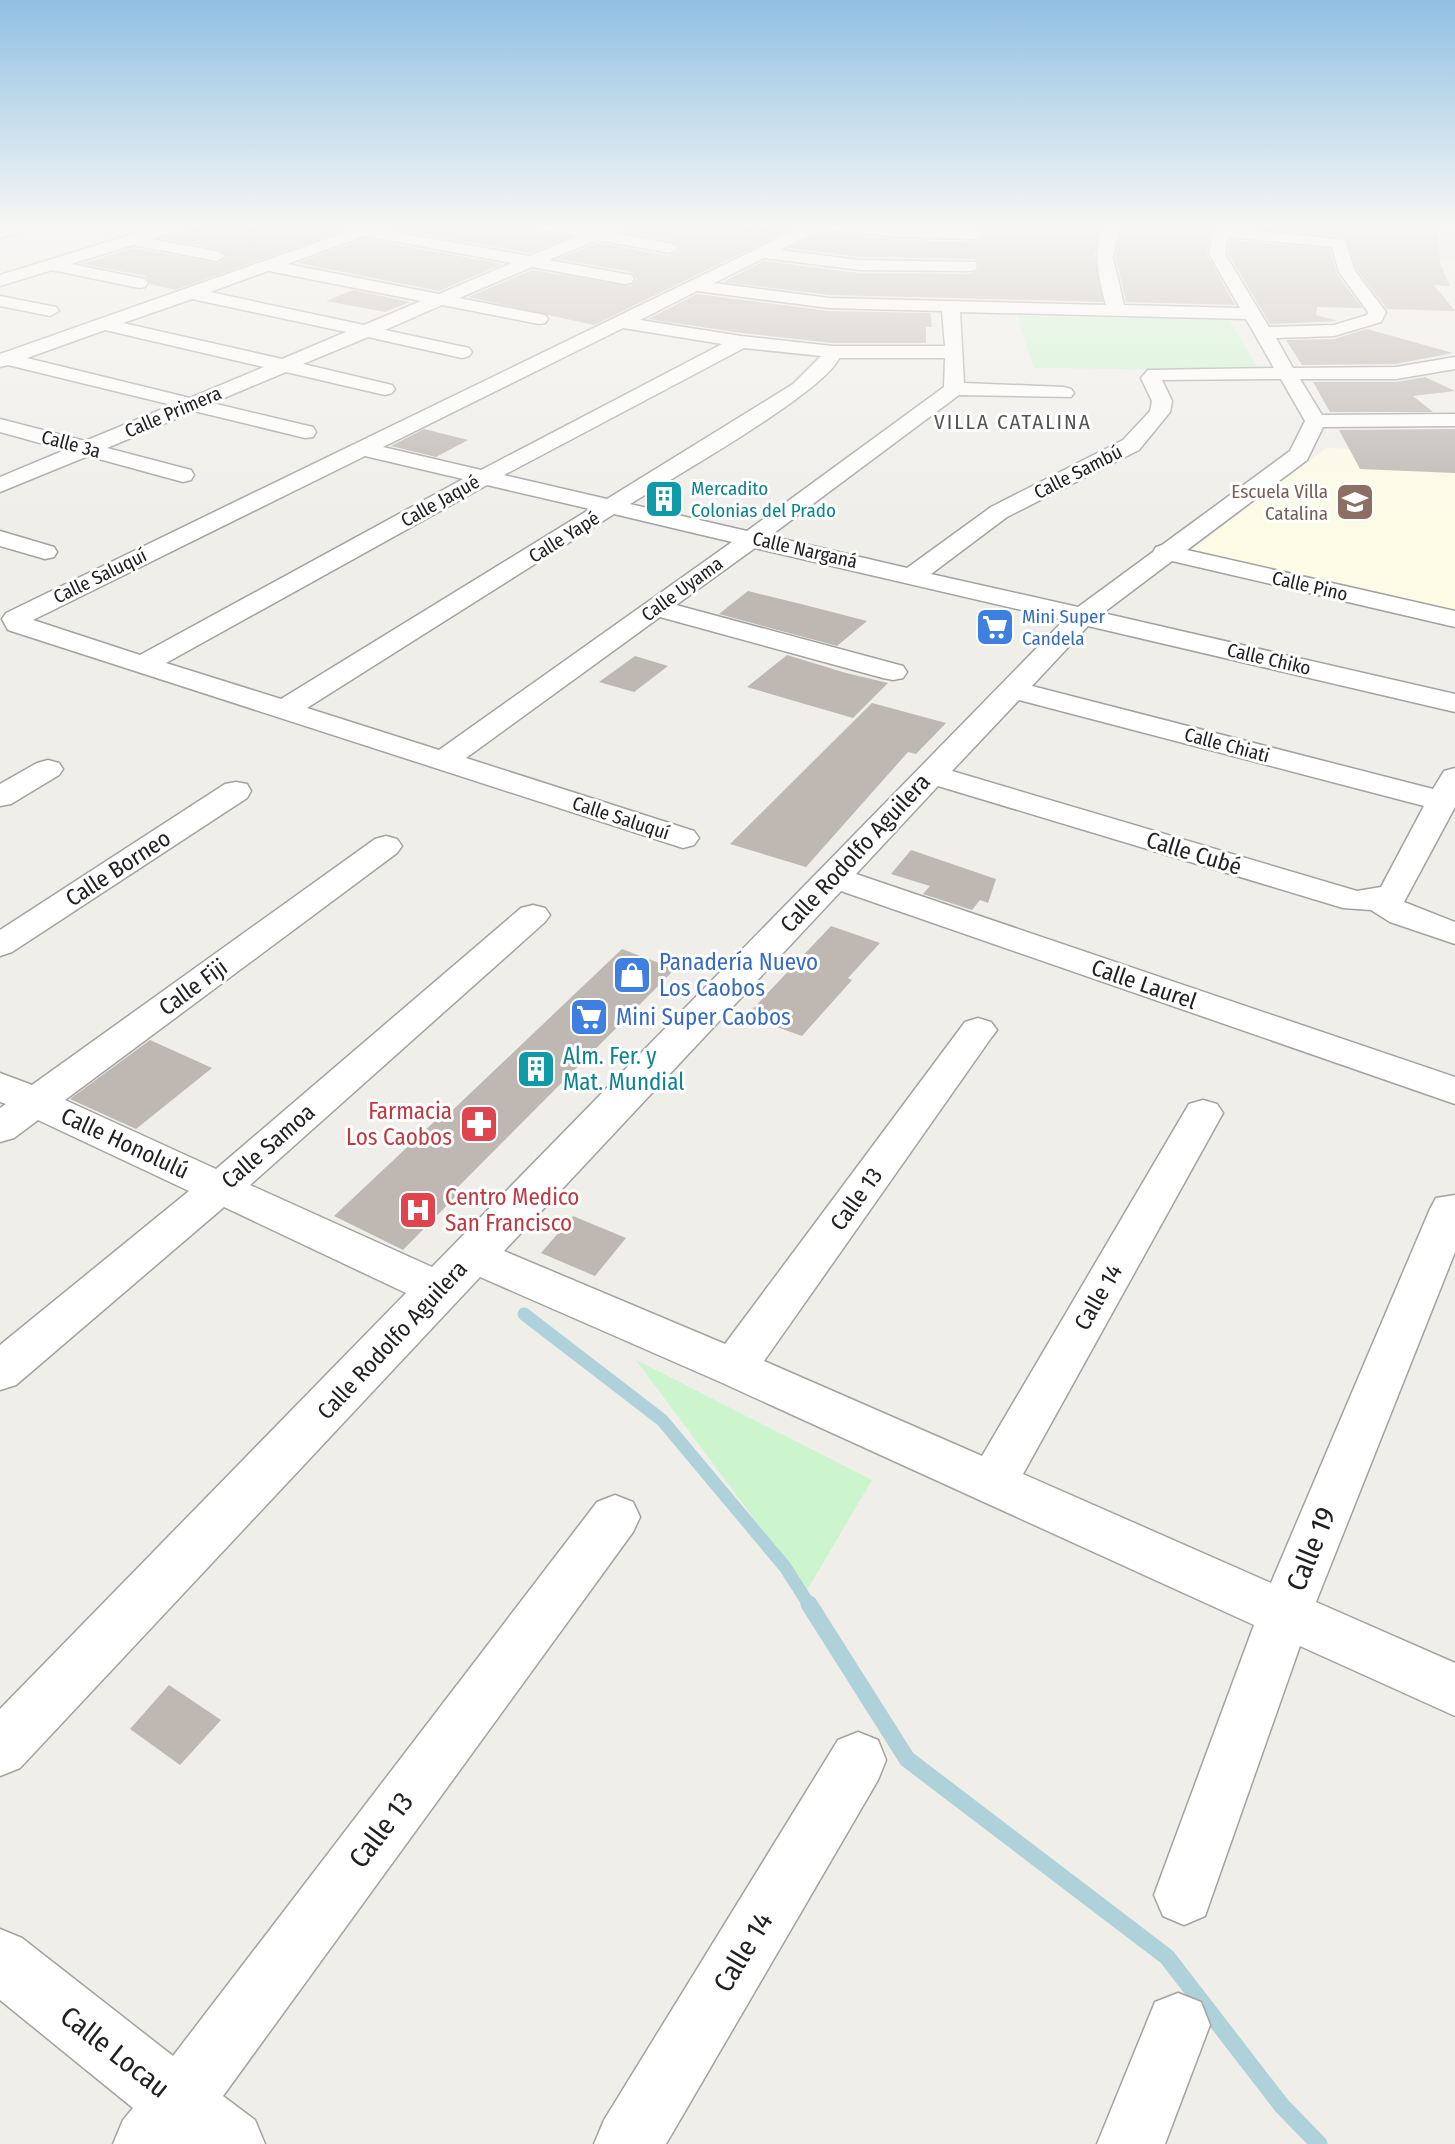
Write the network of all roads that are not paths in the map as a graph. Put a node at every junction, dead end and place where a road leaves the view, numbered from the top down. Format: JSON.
{"nodes":[{"id":1,"x":100,"y":325,"type":"edge"},
{"id":2,"x":108,"y":325,"type":"edge"},
{"id":3,"x":338,"y":325,"type":"edge"},
{"id":4,"x":380,"y":325,"type":"edge"},
{"id":5,"x":614,"y":325,"type":"edge"},
{"id":6,"x":638,"y":325,"type":"edge"},
{"id":7,"x":953,"y":325,"type":"edge"},
{"id":8,"x":1257,"y":325,"type":"edge"},
{"id":9,"x":1284,"y":325,"type":"edge"},
{"id":10,"x":1356,"y":325,"type":"edge"},
{"id":11,"x":366,"y":331,"type":"junction"},
{"id":12,"x":741,"y":342,"type":"junction"},
{"id":13,"x":461,"y":352,"type":"dead end"},
{"id":14,"x":832,"y":352,"type":"junction"},
{"id":15,"x":955,"y":352,"type":"junction"},
{"id":16,"x":4,"y":360,"type":"edge"},
{"id":17,"x":1455,"y":363,"type":"edge"},
{"id":18,"x":284,"y":366,"type":"junction"},
{"id":19,"x":1288,"y":374,"type":"junction"},
{"id":20,"x":384,"y":389,"type":"dead end"},
{"id":21,"x":954,"y":389,"type":"junction"},
{"id":22,"x":1064,"y":393,"type":"dead end"},
{"id":23,"x":192,"y":404,"type":"junction"},
{"id":24,"x":1455,"y":420,"type":"edge"},
{"id":25,"x":1315,"y":421,"type":"junction"},
{"id":26,"x":0,"y":425,"type":"edge"},
{"id":27,"x":305,"y":432,"type":"dead end"},
{"id":28,"x":87,"y":448,"type":"junction"},
{"id":29,"x":363,"y":449,"type":"junction"},
{"id":30,"x":183,"y":475,"type":"dead end"},
{"id":31,"x":484,"y":477,"type":"junction"},
{"id":32,"x":0,"y":485,"type":"edge"},
{"id":33,"x":612,"y":507,"type":"junction"},
{"id":34,"x":0,"y":538,"type":"edge"},
{"id":35,"x":753,"y":538,"type":"junction"},
{"id":36,"x":45,"y":552,"type":"dead end"},
{"id":37,"x":1165,"y":552,"type":"junction"},
{"id":38,"x":913,"y":575,"type":"junction"},
{"id":39,"x":657,"y":608,"type":"junction"},
{"id":40,"x":1083,"y":616,"type":"junction"},
{"id":41,"x":1455,"y":619,"type":"edge"},
{"id":42,"x":142,"y":665,"type":"junction"},
{"id":43,"x":894,"y":672,"type":"dead end"},
{"id":44,"x":1012,"y":689,"type":"junction"},
{"id":45,"x":1455,"y":703,"type":"edge"},
{"id":46,"x":285,"y":710,"type":"junction"},
{"id":47,"x":444,"y":760,"type":"junction"},
{"id":48,"x":48,"y":769,"type":"dead end"},
{"id":49,"x":929,"y":774,"type":"junction"},
{"id":50,"x":1449,"y":789,"type":"edge"},
{"id":51,"x":236,"y":791,"type":"dead end"},
{"id":52,"x":0,"y":797,"type":"edge"},
{"id":53,"x":683,"y":838,"type":"dead end"},
{"id":54,"x":386,"y":846,"type":"dead end"},
{"id":55,"x":833,"y":877,"type":"junction"},
{"id":56,"x":1378,"y":900,"type":"junction"},
{"id":57,"x":533,"y":915,"type":"dead end"},
{"id":58,"x":1455,"y":934,"type":"edge"},
{"id":59,"x":0,"y":945,"type":"edge"},
{"id":60,"x":978,"y":1030,"type":"dead end"},
{"id":61,"x":1455,"y":1091,"type":"edge"},
{"id":62,"x":18,"y":1093,"type":"edge"},
{"id":63,"x":1203,"y":1113,"type":"dead end"},
{"id":64,"x":0,"y":1128,"type":"edge"},
{"id":65,"x":220,"y":1188,"type":"junction"},
{"id":66,"x":1451,"y":1209,"type":"dead end"},
{"id":67,"x":472,"y":1255,"type":"junction"},
{"id":68,"x":440,"y":1290,"type":"junction"},
{"id":69,"x":734,"y":1368,"type":"junction"},
{"id":70,"x":0,"y":1372,"type":"edge"},
{"id":71,"x":993,"y":1482,"type":"junction"},
{"id":72,"x":615,"y":1517,"type":"dead end"},
{"id":73,"x":1284,"y":1615,"type":"junction"},
{"id":74,"x":1455,"y":1689,"type":"edge"},
{"id":75,"x":0,"y":1749,"type":"edge"},
{"id":76,"x":858,"y":1759,"type":"dead end"},
{"id":77,"x":1184,"y":1895,"type":"dead end"},
{"id":78,"x":0,"y":1961,"type":"edge"},
{"id":79,"x":1178,"y":2025,"type":"dead end"},
{"id":80,"x":163,"y":2123,"type":"edge"},
{"id":81,"x":230,"y":2144,"type":"edge"},
{"id":82,"x":628,"y":2144,"type":"edge"},
{"id":83,"x":1131,"y":2144,"type":"edge"}],
"edges":[{"from":1,"to":16,"type":"street"},
{"from":2,"to":18,"type":"street"},
{"from":3,"to":11,"type":"street"},
{"from":4,"to":11,"type":"street","name":"Calle Primera"},
{"from":5,"to":29,"type":"street","name":"Calle Saluquí"},
{"from":6,"to":12,"type":"street"},
{"from":7,"to":15,"type":"street"},
{"from":8,"to":19,"type":"street"},
{"from":9,"to":10,"type":"street"},
{"from":11,"to":13,"type":"street"},
{"from":11,"to":18,"type":"street","name":"Calle Primera"},
{"from":12,"to":14,"type":"street"},
{"from":12,"to":31,"type":"street","name":"Calle Jaqué"},
{"from":14,"to":15,"type":"street"},
{"from":14,"to":33,"type":"street","name":"Calle Yapé"},
{"from":15,"to":21,"type":"street"},
{"from":16,"to":23,"type":"street"},
{"from":17,"to":19,"type":"street"},
{"from":18,"to":20,"type":"street"},
{"from":18,"to":23,"type":"street","name":"Calle Primera"},
{"from":19,"to":25,"type":"street"},
{"from":19,"to":38,"type":"street","name":"Calle Sambú"},
{"from":21,"to":22,"type":"street"},
{"from":21,"to":35,"type":"street","name":"Calle Uyama"},
{"from":23,"to":27,"type":"street"},
{"from":23,"to":28,"type":"street","name":"Calle Primera"},
{"from":24,"to":25,"type":"street"},
{"from":25,"to":37,"type":"street","name":"Calle Rodolfo Aguilera"},
{"from":26,"to":28,"type":"street","name":"Calle 3a"},
{"from":28,"to":30,"type":"street","name":"Calle 3a"},
{"from":28,"to":32,"type":"street","name":"Calle Primera"},
{"from":29,"to":31,"type":"street","name":"Calle Narganá"},
{"from":29,"to":42,"type":"street","name":"Calle Saluquí"},
{"from":31,"to":33,"type":"street","name":"Calle Narganá"},
{"from":31,"to":42,"type":"street","name":"Calle Jaqué"},
{"from":33,"to":35,"type":"street","name":"Calle Narganá"},
{"from":33,"to":46,"type":"street","name":"Calle Yapé"},
{"from":34,"to":36,"type":"street"},
{"from":35,"to":38,"type":"street","name":"Calle Narganá"},
{"from":35,"to":39,"type":"street","name":"Calle Uyama"},
{"from":37,"to":40,"type":"street","name":"Calle Rodolfo Aguilera"},
{"from":37,"to":41,"type":"street","name":"Calle Pino"},
{"from":38,"to":40,"type":"street","name":"Calle Narganá"},
{"from":39,"to":43,"type":"street"},
{"from":39,"to":47,"type":"street","name":"Calle Uyama"},
{"from":40,"to":44,"type":"street","name":"Calle Rodolfo Aguilera"},
{"from":40,"to":45,"type":"street","name":"Calle Chiko"},
{"from":42,"to":46,"type":"street","name":"Calle Saluquí"},
{"from":44,"to":49,"type":"street","name":"Calle Rodolfo Aguilera"},
{"from":44,"to":50,"type":"street","name":"Calle Chiati"},
{"from":46,"to":47,"type":"street","name":"Calle Saluquí"},
{"from":47,"to":53,"type":"street","name":"Calle Saluquí"},
{"from":48,"to":52,"type":"street"},
{"from":49,"to":55,"type":"street","name":"Calle Rodolfo Aguilera"},
{"from":49,"to":56,"type":"street","name":"Calle Cubé"},
{"from":50,"to":56,"type":"street"},
{"from":51,"to":59,"type":"street","name":"Calle Borneo"},
{"from":54,"to":62,"type":"street","name":"Calle Fiji"},
{"from":55,"to":61,"type":"street","name":"Calle Laurel"},
{"from":55,"to":67,"type":"street","name":"Calle Rodolfo Aguilera"},
{"from":56,"to":58,"type":"street","name":"Calle Cubé"},
{"from":57,"to":65,"type":"street","name":"Calle Samoa"},
{"from":60,"to":69,"type":"street","name":"Calle 13"},
{"from":62,"to":64,"type":"street","name":"Calle Fiji"},
{"from":62,"to":65,"type":"street","name":"Calle Honolulú"},
{"from":63,"to":71,"type":"street","name":"Calle 14"},
{"from":65,"to":68,"type":"street","name":"Calle Honolulú"},
{"from":65,"to":70,"type":"street","name":"Calle Samoa"},
{"from":66,"to":73,"type":"street","name":"Calle 19"},
{"from":67,"to":68,"type":"street","name":"Calle Rodolfo Aguilera"},
{"from":67,"to":69,"type":"street"},
{"from":68,"to":75,"type":"street","name":"Calle Rodolfo Aguilera"},
{"from":69,"to":71,"type":"street"},
{"from":71,"to":73,"type":"street"},
{"from":72,"to":80,"type":"street","name":"Calle 13"},
{"from":73,"to":74,"type":"street"},
{"from":73,"to":77,"type":"street","name":"Calle 19"},
{"from":76,"to":82,"type":"street","name":"Calle 14"},
{"from":78,"to":80,"type":"street","name":"Calle Locau"},
{"from":79,"to":83,"type":"street"},
{"from":80,"to":81,"type":"street","name":"Calle Locau"}]}
